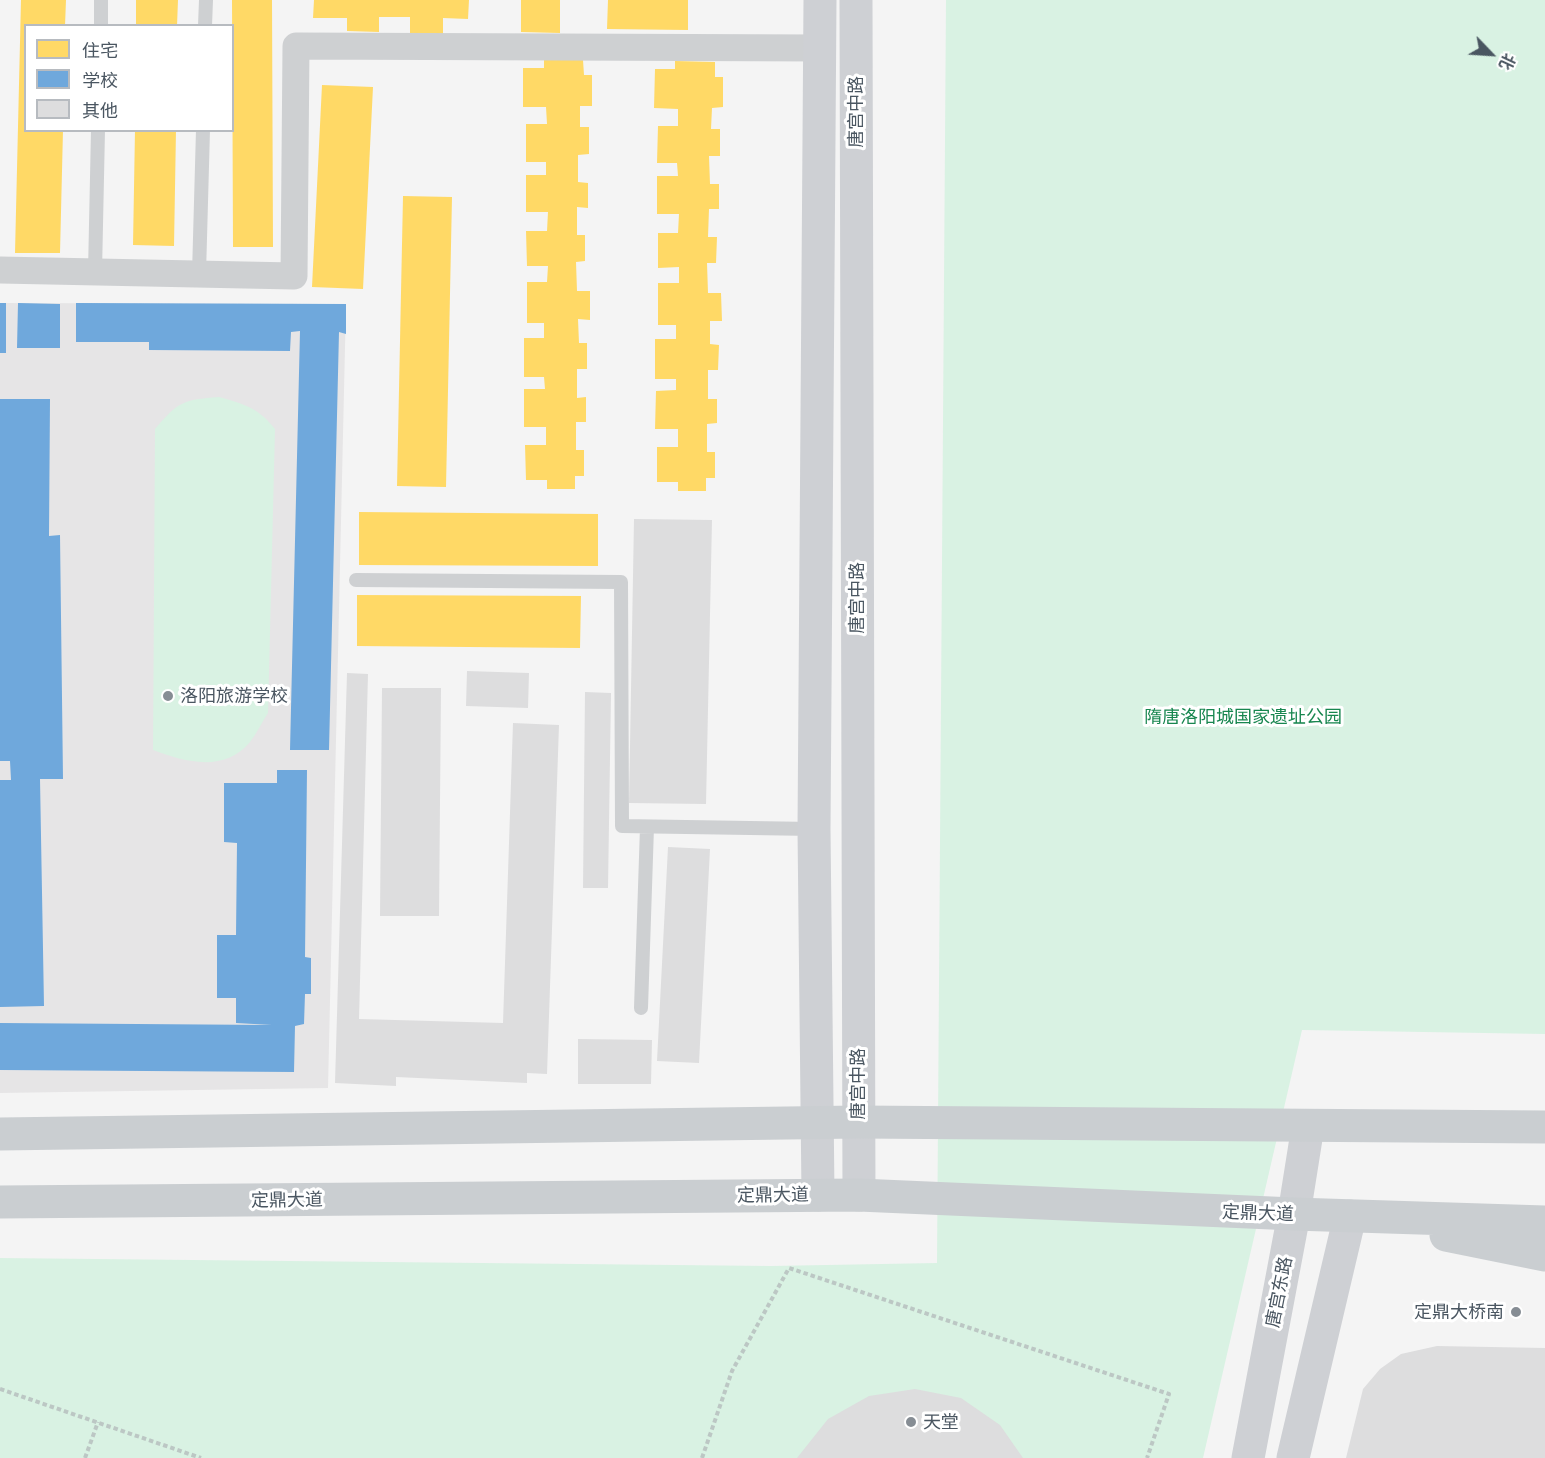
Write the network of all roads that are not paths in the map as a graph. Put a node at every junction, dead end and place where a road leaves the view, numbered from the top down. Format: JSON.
{"nodes":[{"id":1,"x":101,"y":0,"type":"edge"},
{"id":2,"x":206,"y":0,"type":"edge"},
{"id":3,"x":820,"y":0,"type":"edge"},
{"id":4,"x":856,"y":0,"type":"edge"},
{"id":5,"x":101,"y":24,"type":"edge"},
{"id":6,"x":205,"y":24,"type":"edge"},
{"id":7,"x":820,"y":48,"type":"junction"},
{"id":8,"x":98,"y":132,"type":"edge"},
{"id":9,"x":203,"y":132,"type":"edge"},
{"id":10,"x":0,"y":270,"type":"edge"},
{"id":11,"x":94,"y":272,"type":"junction"},
{"id":12,"x":199,"y":274,"type":"junction"},
{"id":13,"x":356,"y":580,"type":"dead end"},
{"id":14,"x":647,"y":827,"type":"junction"},
{"id":15,"x":814,"y":829,"type":"junction"},
{"id":16,"x":641,"y":1008,"type":"dead end"},
{"id":17,"x":858,"y":1122,"type":"junction"},
{"id":18,"x":817,"y":1123,"type":"junction"},
{"id":19,"x":1308,"y":1126,"type":"junction"},
{"id":20,"x":1545,"y":1127,"type":"edge"},
{"id":21,"x":0,"y":1134,"type":"edge"},
{"id":22,"x":818,"y":1195,"type":"junction"},
{"id":23,"x":859,"y":1195,"type":"junction"},
{"id":24,"x":0,"y":1202,"type":"edge"},
{"id":25,"x":1294,"y":1214,"type":"junction"},
{"id":26,"x":1350,"y":1216,"type":"junction"},
{"id":27,"x":1545,"y":1222,"type":"edge"},
{"id":28,"x":1545,"y":1255,"type":"edge"},
{"id":29,"x":1248,"y":1458,"type":"edge"},
{"id":30,"x":1293,"y":1458,"type":"edge"}],
"edges":[{"from":1,"to":5,"type":"lane"},
{"from":2,"to":6,"type":"lane"},
{"from":3,"to":7,"type":"main road","name":"唐宫中路"},
{"from":4,"to":17,"type":"main road","name":"唐宫中路"},
{"from":7,"to":12,"type":"street"},
{"from":7,"to":15,"type":"main road","name":"唐宫中路"},
{"from":8,"to":11,"type":"lane"},
{"from":9,"to":12,"type":"lane"},
{"from":10,"to":11,"type":"street"},
{"from":11,"to":12,"type":"street"},
{"from":13,"to":14,"type":"lane"},
{"from":14,"to":15,"type":"lane"},
{"from":14,"to":16,"type":"lane"},
{"from":15,"to":18,"type":"main road","name":"唐宫中路"},
{"from":17,"to":18,"type":"main road"},
{"from":17,"to":19,"type":"main road"},
{"from":17,"to":23,"type":"main road","name":"唐宫中路"},
{"from":18,"to":21,"type":"main road"},
{"from":18,"to":22,"type":"main road","name":"唐宫中路"},
{"from":19,"to":20,"type":"main road"},
{"from":19,"to":25,"type":"main road","name":"唐宫东路"},
{"from":22,"to":23,"type":"main road","name":"定鼎大道"},
{"from":22,"to":24,"type":"main road","name":"定鼎大道"},
{"from":23,"to":25,"type":"main road","name":"定鼎大道"},
{"from":25,"to":26,"type":"main road","name":"定鼎大道"},
{"from":25,"to":29,"type":"main road","name":"唐宫东路"},
{"from":26,"to":27,"type":"main road","name":"定鼎大道"},
{"from":26,"to":28,"type":"main road"},
{"from":26,"to":30,"type":"main road"}]}
